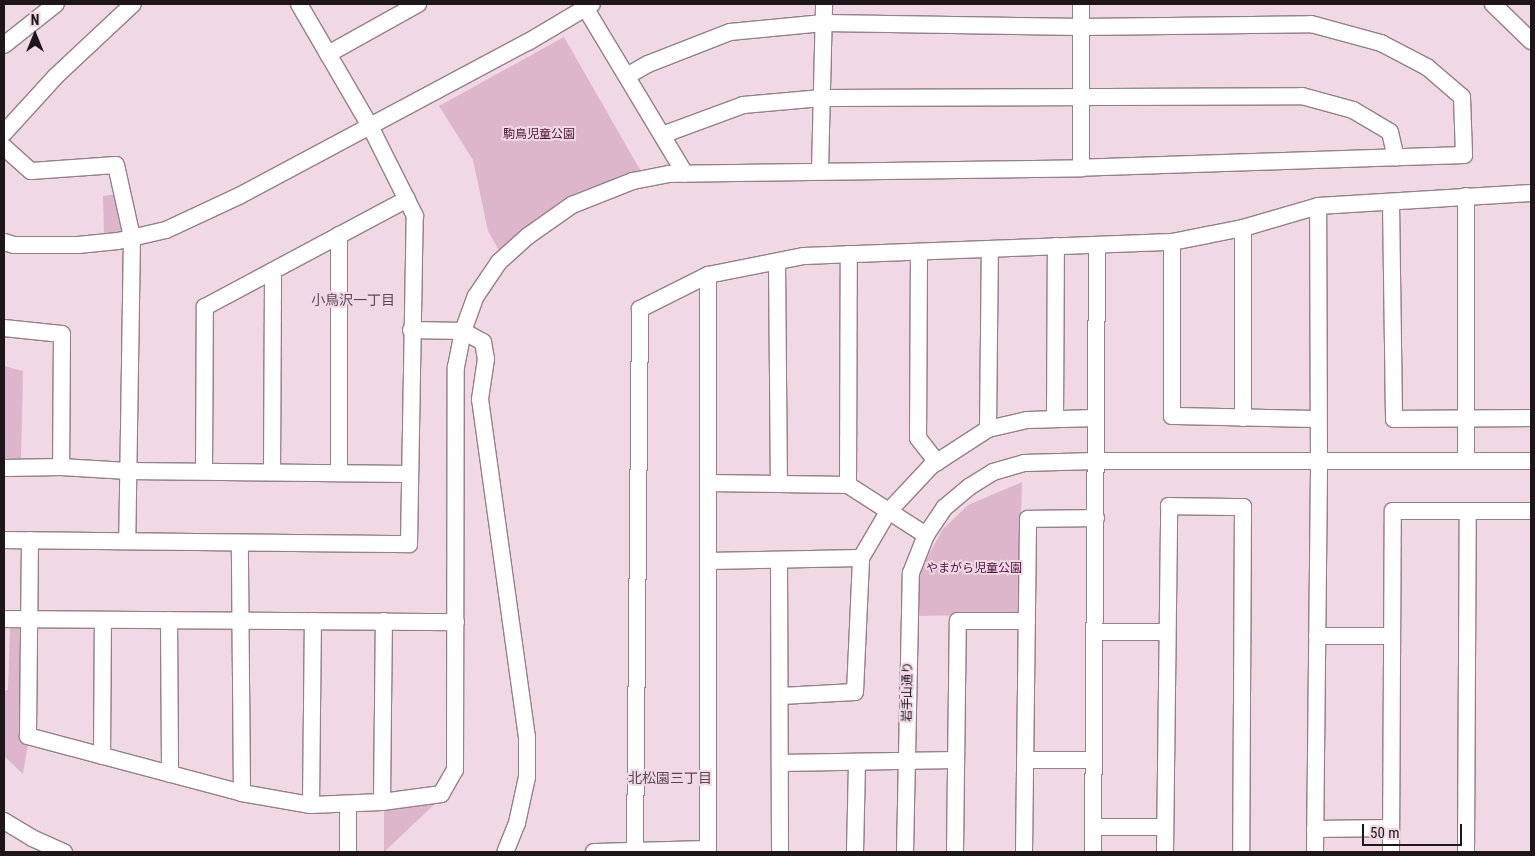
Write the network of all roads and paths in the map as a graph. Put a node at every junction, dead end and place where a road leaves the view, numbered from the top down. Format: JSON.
{"nodes":[{"id":1,"x":56,"y":4,"type":"edge"},
{"id":2,"x":133,"y":4,"type":"edge"},
{"id":3,"x":299,"y":4,"type":"edge"},
{"id":4,"x":418,"y":4,"type":"edge"},
{"id":5,"x":824,"y":4,"type":"edge"},
{"id":6,"x":1081,"y":4,"type":"edge"},
{"id":7,"x":1493,"y":4,"type":"edge"},
{"id":8,"x":587,"y":5,"type":"edge"},
{"id":9,"x":824,"y":23,"type":"junction"},
{"id":10,"x":1081,"y":27,"type":"junction"},
{"id":11,"x":1531,"y":41,"type":"edge"},
{"id":12,"x":4,"y":45,"type":"edge"},
{"id":13,"x":328,"y":54,"type":"junction"},
{"id":14,"x":627,"y":76,"type":"junction"},
{"id":15,"x":822,"y":98,"type":"junction"},
{"id":16,"x":1081,"y":98,"type":"junction"},
{"id":17,"x":370,"y":126,"type":"junction"},
{"id":18,"x":4,"y":133,"type":"edge"},
{"id":19,"x":662,"y":135,"type":"junction"},
{"id":20,"x":4,"y":147,"type":"edge"},
{"id":21,"x":1396,"y":157,"type":"junction"},
{"id":22,"x":1081,"y":168,"type":"junction"},
{"id":23,"x":820,"y":171,"type":"junction"},
{"id":24,"x":686,"y":174,"type":"junction"},
{"id":25,"x":1531,"y":192,"type":"edge"},
{"id":26,"x":1466,"y":196,"type":"junction"},
{"id":27,"x":407,"y":199,"type":"junction"},
{"id":28,"x":1391,"y":202,"type":"junction"},
{"id":29,"x":1318,"y":206,"type":"junction"},
{"id":30,"x":1243,"y":228,"type":"junction"},
{"id":31,"x":339,"y":235,"type":"junction"},
{"id":32,"x":132,"y":237,"type":"junction"},
{"id":33,"x":4,"y":242,"type":"edge"},
{"id":34,"x":1172,"y":242,"type":"junction"},
{"id":35,"x":1056,"y":246,"type":"junction"},
{"id":36,"x":1097,"y":246,"type":"junction"},
{"id":37,"x":990,"y":249,"type":"junction"},
{"id":38,"x":919,"y":252,"type":"junction"},
{"id":39,"x":849,"y":254,"type":"junction"},
{"id":40,"x":777,"y":262,"type":"junction"},
{"id":41,"x":273,"y":271,"type":"junction"},
{"id":42,"x":708,"y":275,"type":"junction"},
{"id":43,"x":4,"y":328,"type":"edge"},
{"id":44,"x":411,"y":330,"type":"junction"},
{"id":45,"x":463,"y":331,"type":"junction"},
{"id":46,"x":1096,"y":418,"type":"junction"},
{"id":47,"x":1243,"y":418,"type":"junction"},
{"id":48,"x":1466,"y":418,"type":"junction"},
{"id":49,"x":1531,"y":418,"type":"edge"},
{"id":50,"x":1055,"y":419,"type":"junction"},
{"id":51,"x":1318,"y":419,"type":"junction"},
{"id":52,"x":988,"y":428,"type":"junction"},
{"id":53,"x":1096,"y":460,"type":"junction"},
{"id":54,"x":1319,"y":460,"type":"junction"},
{"id":55,"x":1466,"y":461,"type":"junction"},
{"id":56,"x":1531,"y":461,"type":"edge"},
{"id":57,"x":937,"y":462,"type":"junction"},
{"id":58,"x":61,"y":467,"type":"junction"},
{"id":59,"x":4,"y":468,"type":"edge"},
{"id":60,"x":128,"y":471,"type":"junction"},
{"id":61,"x":204,"y":472,"type":"junction"},
{"id":62,"x":272,"y":472,"type":"junction"},
{"id":63,"x":339,"y":473,"type":"junction"},
{"id":64,"x":410,"y":474,"type":"junction"},
{"id":65,"x":779,"y":482,"type":"junction"},
{"id":66,"x":708,"y":483,"type":"junction"},
{"id":67,"x":848,"y":485,"type":"junction"},
{"id":68,"x":1468,"y":511,"type":"junction"},
{"id":69,"x":1531,"y":511,"type":"edge"},
{"id":70,"x":888,"y":512,"type":"junction"},
{"id":71,"x":1096,"y":518,"type":"junction"},
{"id":72,"x":926,"y":535,"type":"junction"},
{"id":73,"x":4,"y":540,"type":"edge"},
{"id":74,"x":30,"y":540,"type":"junction"},
{"id":75,"x":127,"y":540,"type":"junction"},
{"id":76,"x":240,"y":543,"type":"junction"},
{"id":77,"x":862,"y":558,"type":"junction"},
{"id":78,"x":779,"y":560,"type":"junction"},
{"id":79,"x":708,"y":561,"type":"junction"},
{"id":80,"x":4,"y":619,"type":"edge"},
{"id":81,"x":29,"y":619,"type":"junction"},
{"id":82,"x":103,"y":620,"type":"junction"},
{"id":83,"x":170,"y":620,"type":"junction"},
{"id":84,"x":240,"y":620,"type":"junction"},
{"id":85,"x":313,"y":621,"type":"junction"},
{"id":86,"x":384,"y":621,"type":"junction"},
{"id":87,"x":1026,"y":621,"type":"junction"},
{"id":88,"x":456,"y":622,"type":"junction"},
{"id":89,"x":1095,"y":632,"type":"junction"},
{"id":90,"x":1167,"y":632,"type":"junction"},
{"id":91,"x":1317,"y":636,"type":"junction"},
{"id":92,"x":1392,"y":636,"type":"junction"},
{"id":93,"x":781,"y":696,"type":"junction"},
{"id":94,"x":102,"y":756,"type":"junction"},
{"id":95,"x":956,"y":760,"type":"junction"},
{"id":96,"x":1025,"y":760,"type":"junction"},
{"id":97,"x":1094,"y":760,"type":"junction"},
{"id":98,"x":907,"y":761,"type":"junction"},
{"id":99,"x":780,"y":763,"type":"junction"},
{"id":100,"x":857,"y":763,"type":"junction"},
{"id":101,"x":170,"y":774,"type":"junction"},
{"id":102,"x":242,"y":793,"type":"junction"},
{"id":103,"x":382,"y":802,"type":"junction"},
{"id":104,"x":348,"y":804,"type":"junction"},
{"id":105,"x":311,"y":805,"type":"junction"},
{"id":106,"x":4,"y":821,"type":"edge"},
{"id":107,"x":1094,"y":826,"type":"junction"},
{"id":108,"x":1165,"y":826,"type":"junction"},
{"id":109,"x":1391,"y":828,"type":"junction"},
{"id":110,"x":1316,"y":829,"type":"junction"},
{"id":111,"x":635,"y":850,"type":"junction"},
{"id":112,"x":708,"y":850,"type":"edge"},
{"id":113,"x":64,"y":852,"type":"edge"},
{"id":114,"x":348,"y":852,"type":"edge"},
{"id":115,"x":505,"y":852,"type":"edge"},
{"id":116,"x":594,"y":852,"type":"edge"},
{"id":117,"x":780,"y":852,"type":"edge"},
{"id":118,"x":855,"y":852,"type":"edge"},
{"id":119,"x":905,"y":852,"type":"edge"},
{"id":120,"x":955,"y":852,"type":"edge"},
{"id":121,"x":1024,"y":852,"type":"edge"},
{"id":122,"x":1094,"y":852,"type":"edge"},
{"id":123,"x":1165,"y":852,"type":"edge"},
{"id":124,"x":1241,"y":852,"type":"edge"},
{"id":125,"x":1315,"y":852,"type":"edge"},
{"id":126,"x":1390,"y":852,"type":"edge"},
{"id":127,"x":1466,"y":852,"type":"edge"}],
"edges":[{"from":1,"to":12,"type":"street"},
{"from":2,"to":18,"type":"street"},
{"from":3,"to":13,"type":"street"},
{"from":4,"to":13,"type":"street"},
{"from":5,"to":9,"type":"street"},
{"from":6,"to":10,"type":"street"},
{"from":7,"to":11,"type":"street"},
{"from":8,"to":14,"type":"street"},
{"from":8,"to":17,"type":"street"},
{"from":9,"to":10,"type":"street"},
{"from":9,"to":14,"type":"street"},
{"from":9,"to":15,"type":"street"},
{"from":10,"to":16,"type":"street"},
{"from":10,"to":21,"type":"street"},
{"from":13,"to":17,"type":"street"},
{"from":14,"to":19,"type":"street"},
{"from":15,"to":16,"type":"street"},
{"from":15,"to":19,"type":"street"},
{"from":15,"to":23,"type":"street"},
{"from":16,"to":21,"type":"street"},
{"from":16,"to":22,"type":"street"},
{"from":17,"to":27,"type":"street"},
{"from":17,"to":32,"type":"street"},
{"from":19,"to":24,"type":"street"},
{"from":20,"to":32,"type":"street"},
{"from":21,"to":22,"type":"street"},
{"from":22,"to":23,"type":"street"},
{"from":23,"to":24,"type":"street"},
{"from":24,"to":45,"type":"street"},
{"from":25,"to":26,"type":"street"},
{"from":26,"to":28,"type":"street"},
{"from":26,"to":48,"type":"street"},
{"from":27,"to":31,"type":"street"},
{"from":27,"to":44,"type":"street"},
{"from":28,"to":29,"type":"street"},
{"from":28,"to":48,"type":"street"},
{"from":29,"to":30,"type":"street"},
{"from":29,"to":51,"type":"street"},
{"from":30,"to":34,"type":"street"},
{"from":30,"to":47,"type":"street"},
{"from":31,"to":41,"type":"street"},
{"from":31,"to":63,"type":"street"},
{"from":32,"to":33,"type":"street"},
{"from":32,"to":60,"type":"street"},
{"from":34,"to":36,"type":"street"},
{"from":34,"to":47,"type":"street"},
{"from":35,"to":36,"type":"street"},
{"from":35,"to":37,"type":"street"},
{"from":35,"to":50,"type":"street"},
{"from":36,"to":46,"type":"street"},
{"from":37,"to":38,"type":"street"},
{"from":37,"to":52,"type":"street"},
{"from":38,"to":39,"type":"street"},
{"from":38,"to":57,"type":"street"},
{"from":39,"to":40,"type":"street"},
{"from":39,"to":67,"type":"street"},
{"from":40,"to":42,"type":"street"},
{"from":40,"to":65,"type":"street"},
{"from":41,"to":61,"type":"street"},
{"from":41,"to":62,"type":"street"},
{"from":42,"to":66,"type":"street"},
{"from":42,"to":111,"type":"street"},
{"from":43,"to":58,"type":"street"},
{"from":44,"to":45,"type":"street"},
{"from":44,"to":64,"type":"street"},
{"from":45,"to":88,"type":"street"},
{"from":45,"to":115,"type":"street"},
{"from":46,"to":50,"type":"street"},
{"from":46,"to":53,"type":"street"},
{"from":47,"to":51,"type":"street"},
{"from":48,"to":49,"type":"street"},
{"from":48,"to":55,"type":"street"},
{"from":50,"to":52,"type":"street"},
{"from":51,"to":54,"type":"street"},
{"from":52,"to":57,"type":"street"},
{"from":53,"to":54,"type":"street","name":"岩手山通り"},
{"from":53,"to":71,"type":"street"},
{"from":53,"to":72,"type":"street","name":"岩手山通り"},
{"from":54,"to":55,"type":"street","name":"岩手山通り"},
{"from":54,"to":91,"type":"street"},
{"from":55,"to":56,"type":"street","name":"岩手山通り"},
{"from":57,"to":70,"type":"street"},
{"from":58,"to":59,"type":"street"},
{"from":58,"to":60,"type":"street"},
{"from":60,"to":61,"type":"street"},
{"from":60,"to":75,"type":"street"},
{"from":61,"to":62,"type":"street"},
{"from":62,"to":63,"type":"street"},
{"from":63,"to":64,"type":"street"},
{"from":64,"to":76,"type":"street"},
{"from":65,"to":66,"type":"street"},
{"from":65,"to":67,"type":"street"},
{"from":66,"to":79,"type":"street"},
{"from":67,"to":70,"type":"street"},
{"from":68,"to":69,"type":"street"},
{"from":68,"to":92,"type":"street"},
{"from":68,"to":127,"type":"street"},
{"from":70,"to":72,"type":"street"},
{"from":70,"to":77,"type":"street"},
{"from":71,"to":87,"type":"street"},
{"from":71,"to":89,"type":"street"},
{"from":72,"to":98,"type":"street","name":"岩手山通り"},
{"from":73,"to":74,"type":"street"},
{"from":74,"to":75,"type":"street"},
{"from":74,"to":81,"type":"street"},
{"from":75,"to":76,"type":"street"},
{"from":76,"to":84,"type":"street"},
{"from":77,"to":78,"type":"street"},
{"from":77,"to":93,"type":"street"},
{"from":78,"to":79,"type":"street"},
{"from":78,"to":93,"type":"street"},
{"from":79,"to":112,"type":"street"},
{"from":80,"to":81,"type":"street"},
{"from":81,"to":82,"type":"street"},
{"from":81,"to":94,"type":"street"},
{"from":82,"to":83,"type":"street"},
{"from":82,"to":94,"type":"street"},
{"from":83,"to":84,"type":"street"},
{"from":83,"to":101,"type":"street"},
{"from":84,"to":85,"type":"street"},
{"from":84,"to":102,"type":"street"},
{"from":85,"to":86,"type":"street"},
{"from":85,"to":105,"type":"street"},
{"from":86,"to":88,"type":"street"},
{"from":86,"to":103,"type":"street"},
{"from":87,"to":95,"type":"street"},
{"from":87,"to":96,"type":"street"},
{"from":88,"to":103,"type":"street"},
{"from":89,"to":90,"type":"street"},
{"from":89,"to":97,"type":"street"},
{"from":90,"to":108,"type":"street"},
{"from":90,"to":124,"type":"street"},
{"from":91,"to":92,"type":"street"},
{"from":91,"to":110,"type":"street"},
{"from":92,"to":109,"type":"street"},
{"from":93,"to":99,"type":"street"},
{"from":94,"to":101,"type":"street"},
{"from":95,"to":98,"type":"street"},
{"from":95,"to":120,"type":"street"},
{"from":96,"to":97,"type":"street"},
{"from":96,"to":121,"type":"street"},
{"from":97,"to":107,"type":"street"},
{"from":98,"to":100,"type":"street"},
{"from":98,"to":119,"type":"street","name":"岩手山通り"},
{"from":99,"to":100,"type":"street"},
{"from":99,"to":117,"type":"street"},
{"from":100,"to":118,"type":"street"},
{"from":101,"to":102,"type":"street"},
{"from":102,"to":105,"type":"street"},
{"from":103,"to":104,"type":"street"},
{"from":104,"to":105,"type":"street"},
{"from":104,"to":114,"type":"street"},
{"from":106,"to":113,"type":"street"},
{"from":107,"to":108,"type":"street"},
{"from":107,"to":122,"type":"street"},
{"from":108,"to":123,"type":"street"},
{"from":109,"to":110,"type":"street"},
{"from":109,"to":126,"type":"street"},
{"from":110,"to":125,"type":"street"},
{"from":111,"to":112,"type":"street"},
{"from":111,"to":116,"type":"street"}]}
